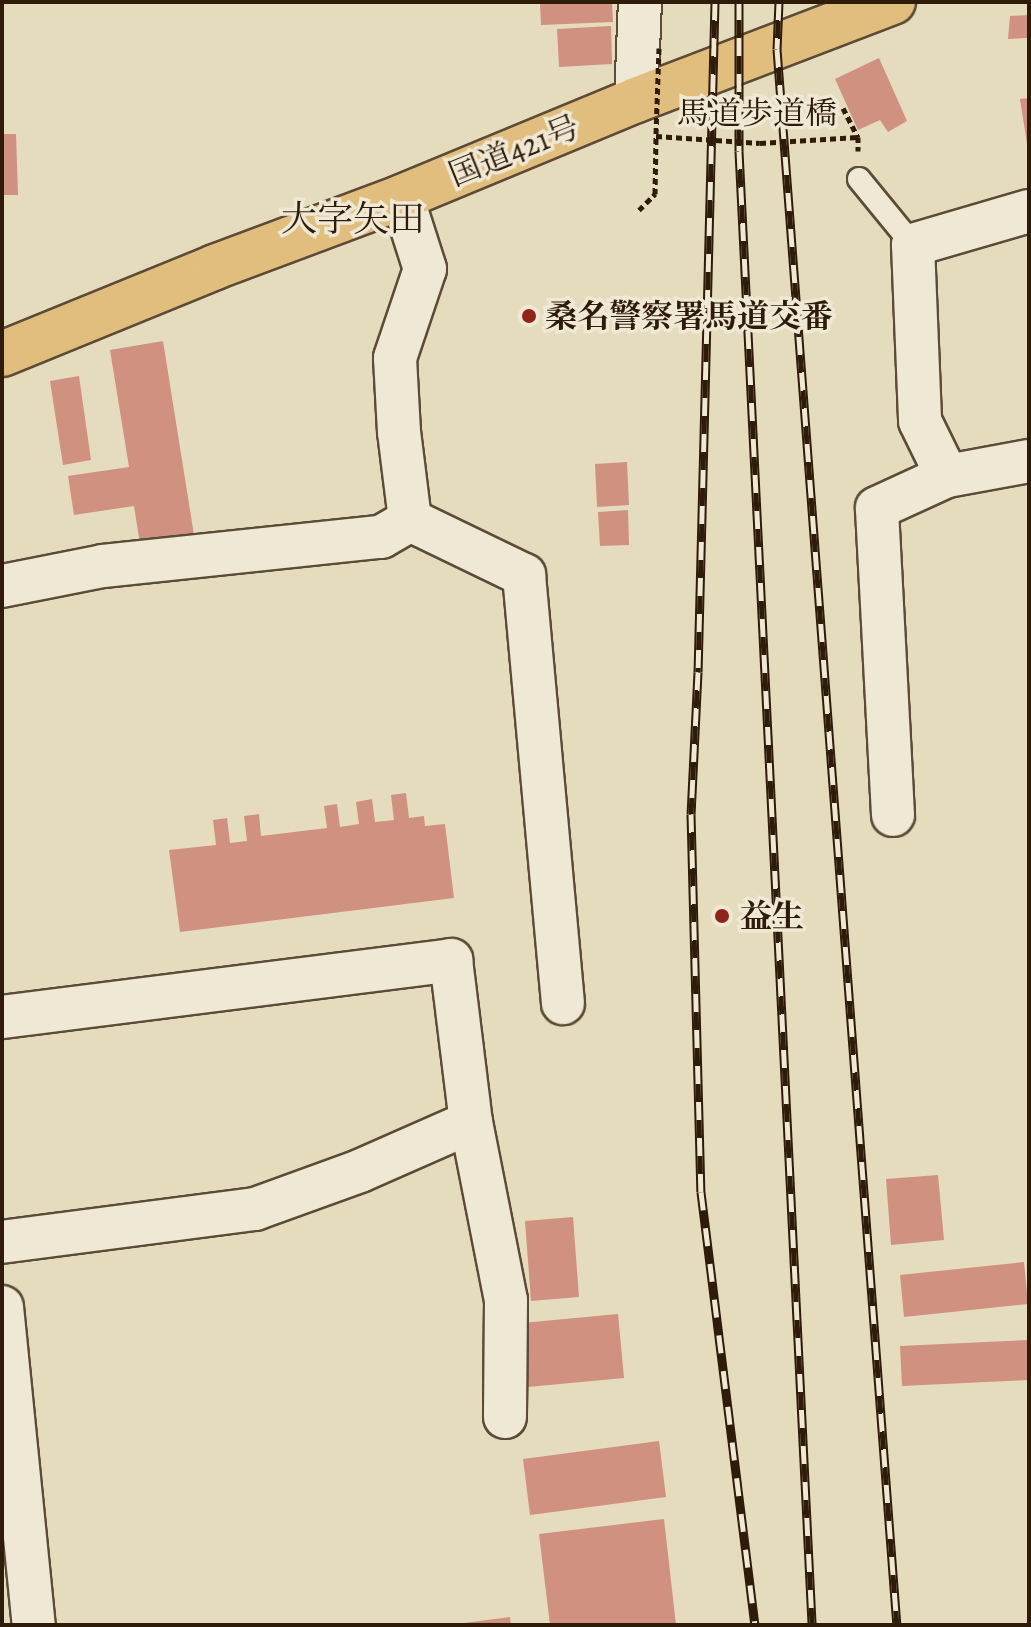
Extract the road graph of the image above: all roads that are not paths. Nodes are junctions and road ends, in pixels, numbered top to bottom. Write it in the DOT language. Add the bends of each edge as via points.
graph roads {
  1 [pos="640,2"];
  2 [pos="893,2"];
  3 [pos="829,15"];
  4 [pos="646,118"];
  5 [pos="859,179"];
  6 [pos="402,197"];
  7 [pos="1029,211"];
  8 [pos="913,245"];
  9 [pos="2,354"];
  10 [pos="1029,461"];
  11 [pos="947,476"];
  12 [pos="410,520"];
  13 [pos="2,586"];
  14 [pos="893,815"];
  15 [pos="563,1003"];
  16 [pos="2,1017"];
  17 [pos="471,1122"];
  18 [pos="2,1242"];
  19 [pos="2,1307"];
  20 [pos="7,1392"];
  21 [pos="505,1417"];
  22 [pos="34,1625"];
  1 -- 4 [label="street"];
  2 -- 3 [label="highway, 国道421号"];
  3 -- 4 [label="highway, 国道421号"];
  4 -- 6 [label="highway, 国道421号"];
  5 -- 8 [label="lane"];
  6 -- 9 [label="highway, 国道421号"];
  6 -- 12 [label="street" via="425,269 395,358"];
  7 -- 8 [label="street"];
  8 -- 11 [label="street" via="920,421"];
  10 -- 11 [label="street"];
  11 -- 14 [label="street" via="877,508"];
  12 -- 13 [label="street" via="381,537 103,566"];
  12 -- 15 [label="street" via="524,575"];
  16 -- 17 [label="street" via="451,960"];
  17 -- 18 [label="street" via="255,1209"];
  17 -- 21 [label="street" via="506,1300"];
  19 -- 20 [label="street"];
  20 -- 22 [label="street"];
}
